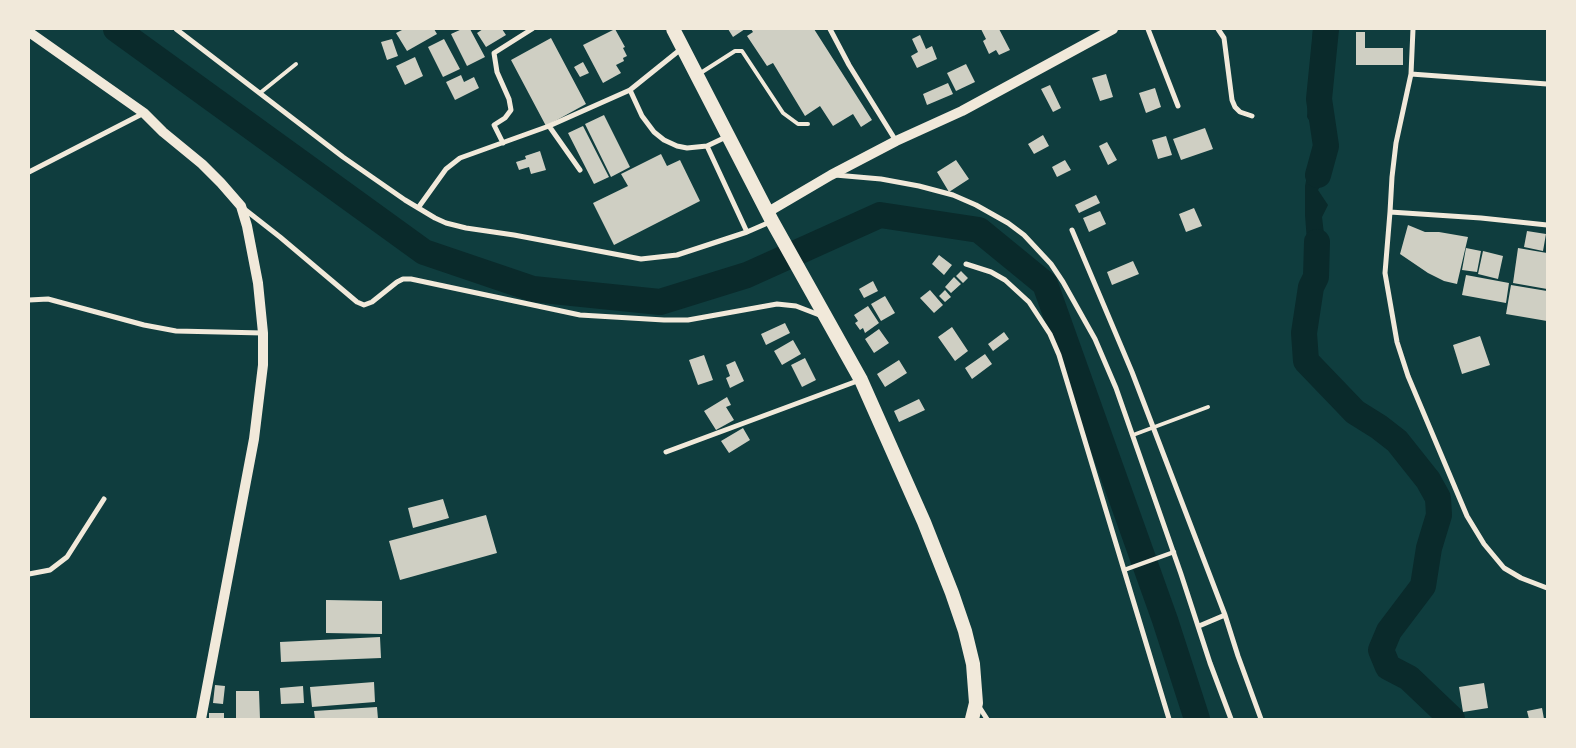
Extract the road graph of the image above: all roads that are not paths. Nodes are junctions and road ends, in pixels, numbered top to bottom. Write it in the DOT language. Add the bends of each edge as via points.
graph roads {
  1 [pos="176,29"];
  2 [pos="532,29"];
  3 [pos="673,29"];
  4 [pos="830,29"];
  5 [pos="1113,29"];
  6 [pos="1148,29"];
  7 [pos="1218,29"];
  8 [pos="1412,29"];
  9 [pos="29,32"];
  10 [pos="683,48"];
  11 [pos="296,64"];
  12 [pos="1411,74"];
  13 [pos="697,75"];
  14 [pos="1547,84"];
  15 [pos="630,90"];
  16 [pos="260,93"];
  17 [pos="1178,106"];
  18 [pos="144,113"];
  19 [pos="1252,116"];
  20 [pos="808,124"];
  21 [pos="549,126"];
  22 [pos="729,136"];
  23 [pos="896,141"];
  24 [pos="502,143"];
  25 [pos="707,146"];
  26 [pos="580,170"];
  27 [pos="29,172"];
  28 [pos="831,175"];
  29 [pos="241,206"];
  30 [pos="418,208"];
  31 [pos="1390,212"];
  32 [pos="770,217"];
  33 [pos="1547,225"];
  34 [pos="1072,230"];
  35 [pos="747,232"];
  36 [pos="966,264"];
  37 [pos="29,300"];
  38 [pos="826,318"];
  39 [pos="263,333"];
  40 [pos="861,380"];
  41 [pos="1208,407"];
  42 [pos="1133,435"];
  43 [pos="666,452"];
  44 [pos="104,499"];
  45 [pos="1173,552"];
  46 [pos="1124,570"];
  47 [pos="29,574"];
  48 [pos="1547,588"];
  49 [pos="1225,615"];
  50 [pos="1199,626"];
  51 [pos="976,703"];
  52 [pos="201,719"];
  53 [pos="972,719"];
  54 [pos="987,719"];
  55 [pos="1169,719"];
  56 [pos="1231,719"];
  57 [pos="1261,719"];
  1 -- 16 [label="street"];
  2 -- 24 [label="street" via="494,54 496,72 511,110 494,125"];
  3 -- 10 [label="highway"];
  4 -- 23 [label="street"];
  5 -- 23 [label="main road" via="962,111"];
  6 -- 17 [label="street"];
  7 -- 19 [label="street" via="1224,38 1232,100 1240,112"];
  8 -- 12 [label="street"];
  9 -- 18 [label="main road"];
  10 -- 13 [label="highway"];
  10 -- 15 [label="street"];
  11 -- 16 [label="lane"];
  12 -- 14 [label="street"];
  12 -- 31 [label="street" via="1396,143"];
  13 -- 20 [label="lane" via="735,51 742,51 783,113 798,124"];
  13 -- 22 [label="highway"];
  15 -- 21 [label="street"];
  15 -- 25 [label="street" via="642,116 664,140 687,148"];
  16 -- 30 [label="street" via="343,157"];
  18 -- 27 [label="street"];
  18 -- 29 [label="main road" via="202,164"];
  21 -- 24 [label="street"];
  21 -- 26 [label="street"];
  22 -- 25 [label="street"];
  22 -- 32 [label="highway"];
  23 -- 28 [label="main road"];
  24 -- 30 [label="street" via="460,158 446,169"];
  25 -- 35 [label="street"];
  28 -- 32 [label="main road"];
  28 -- 42 [label="street" via="881,179 954,195 992,213 1024,235 1051,264 1095,339"];
  29 -- 38 [label="street" via="364,305 397,282 411,279 580,315 688,320 777,304 796,306"];
  29 -- 39 [label="main road" via="258,283"];
  30 -- 35 [label="street" via="435,218 466,228 642,259 677,255"];
  31 -- 33 [label="street"];
  31 -- 48 [label="street" via="1385,273 1397,342 1408,376 1467,516 1484,544 1504,568"];
  32 -- 35 [label="street"];
  32 -- 38 [label="highway"];
  34 -- 49 [label="street" via="1132,372"];
  36 -- 46 [label="street" via="1005,280 1029,302 1050,334"];
  37 -- 39 [label="street" via="48,299 176,331"];
  38 -- 40 [label="highway"];
  39 -- 52 [label="main road" via="263,365 254,439"];
  40 -- 43 [label="street"];
  40 -- 51 [label="highway" via="952,593 973,664"];
  41 -- 42 [label="lane"];
  42 -- 45 [label="street"];
  44 -- 47 [label="street" via="67,556 50,570"];
  45 -- 46 [label="street"];
  45 -- 50 [label="street"];
  46 -- 55 [label="street"];
  49 -- 50 [label="street"];
  49 -- 57 [label="street"];
  50 -- 56 [label="street"];
  51 -- 53 [label="highway"];
  51 -- 54 [label="street"];
}
